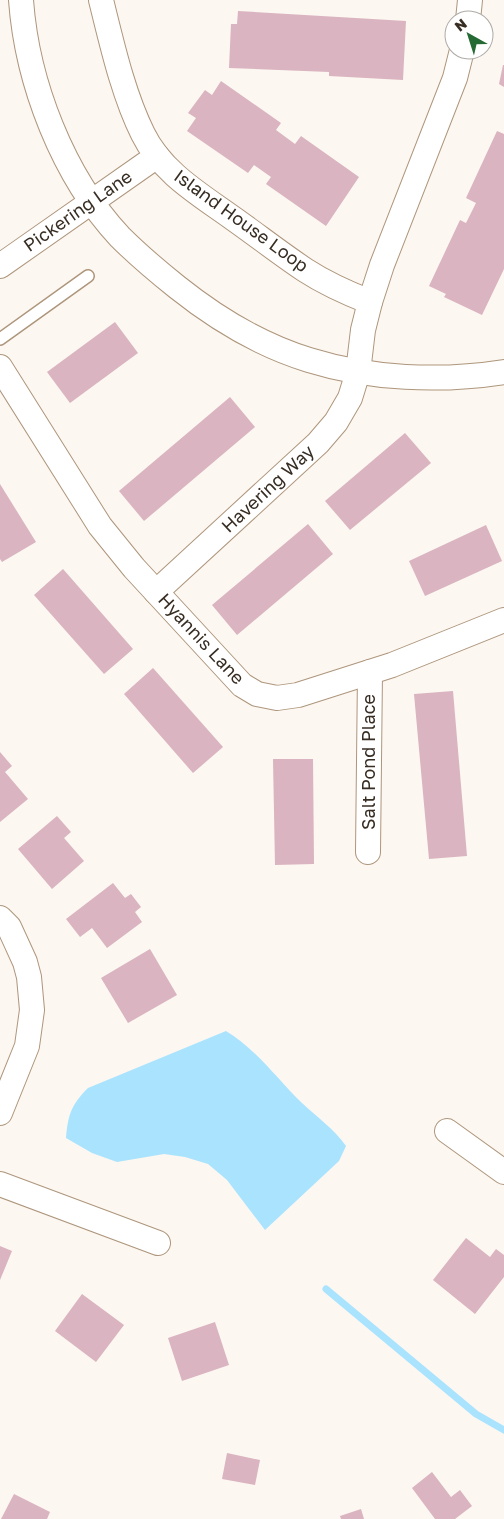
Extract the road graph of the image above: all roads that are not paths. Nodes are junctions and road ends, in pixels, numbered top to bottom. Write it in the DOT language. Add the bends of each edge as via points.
graph roads {
  1 [pos="21,0"];
  2 [pos="101,0"];
  3 [pos="460,60"];
  4 [pos="157,156"];
  5 [pos="92,201"];
  6 [pos="0,266"];
  7 [pos="88,276"];
  8 [pos="370,302"];
  9 [pos="0,338"];
  10 [pos="0,367"];
  11 [pos="358,372"];
  12 [pos="504,372"];
  13 [pos="156,592"];
  14 [pos="504,620"];
  15 [pos="370,672"];
  16 [pos="368,852"];
  17 [pos="0,918"];
  18 [pos="0,1113"];
  19 [pos="447,1131"];
  20 [pos="504,1172"];
  21 [pos="0,1184"];
  22 [pos="158,1243"];
  1 -- 5 [label="street" via="30,59 43,106 60,147"];
  2 -- 4 [label="street, Island House Loop" via="130,101 143,135"];
  3 -- 8 [label="street"];
  4 -- 5 [label="street, Pickering Lane"];
  4 -- 8 [label="street, Island House Loop" via="178,179 305,270"];
  5 -- 6 [label="street, Pickering Lane"];
  5 -- 11 [label="street" via="119,236 200,306 277,348"];
  7 -- 9 [label="lane"];
  8 -- 11 [label="street"];
  10 -- 13 [label="street, Hyannis Lane" via="100,526"];
  11 -- 12 [label="street" via="455,377"];
  11 -- 13 [label="street, Havering Way" via="350,398 318,443"];
  13 -- 15 [label="street, Hyannis Lane" via="242,685 257,694 277,698 298,695"];
  14 -- 15 [label="street, Hyannis Lane"];
  15 -- 16 [label="street, Salt Pond Place"];
  17 -- 18 [label="street" via="9,928 25,962 32,1010 27,1046"];
  19 -- 20 [label="street"];
  21 -- 22 [label="street"];
}
